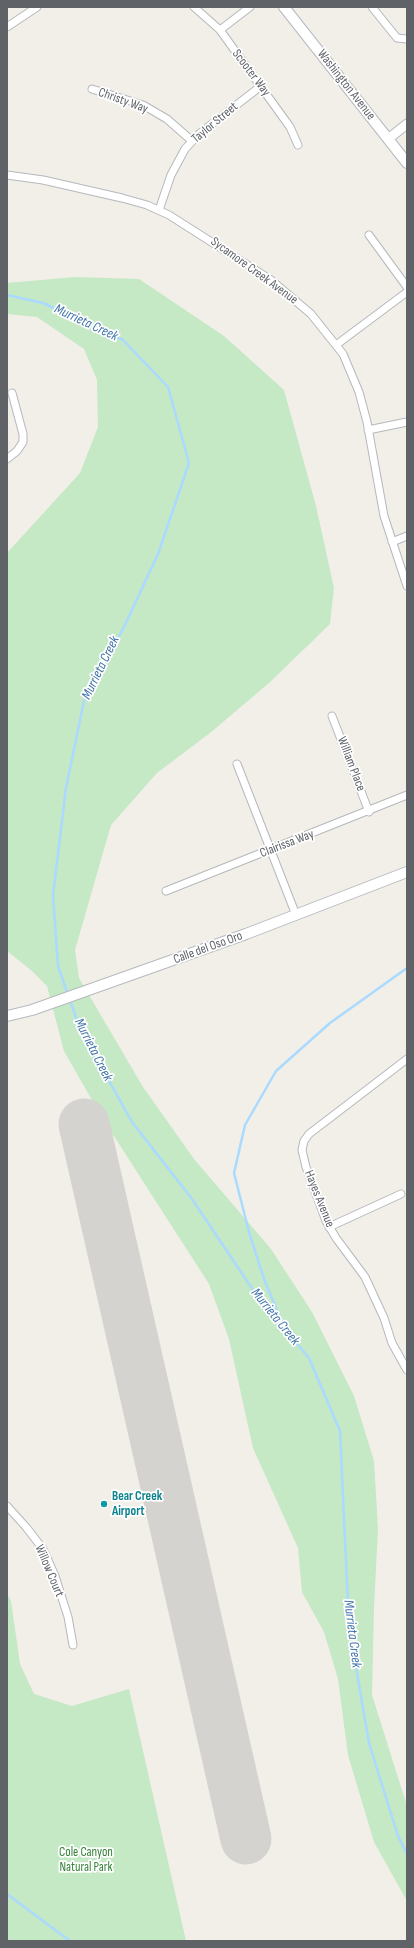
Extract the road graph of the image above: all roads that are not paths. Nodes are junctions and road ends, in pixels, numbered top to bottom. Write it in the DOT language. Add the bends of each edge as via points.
graph roads {
  1 [pos="36,7"];
  2 [pos="194,7"];
  3 [pos="250,7"];
  4 [pos="284,7"];
  5 [pos="372,7"];
  6 [pos="7,27"];
  7 [pos="220,30"];
  8 [pos="407,39"];
  9 [pos="261,86"];
  10 [pos="92,89"];
  11 [pos="407,124"];
  12 [pos="388,139"];
  13 [pos="192,141"];
  14 [pos="298,145"];
  15 [pos="407,163"];
  16 [pos="7,175"];
  17 [pos="159,210"];
  18 [pos="369,236"];
  19 [pos="407,286"];
  20 [pos="407,292"];
  21 [pos="336,345"];
  22 [pos="12,393"];
  23 [pos="407,422"];
  24 [pos="368,430"];
  25 [pos="7,459"];
  26 [pos="407,536"];
  27 [pos="392,542"];
  28 [pos="407,586"];
  29 [pos="332,716"];
  30 [pos="237,764"];
  31 [pos="407,796"];
  32 [pos="369,812"];
  33 [pos="271,850"];
  34 [pos="407,872"];
  35 [pos="166,892"];
  36 [pos="296,915"];
  37 [pos="7,1016"];
  38 [pos="407,1059"];
  39 [pos="401,1194"];
  40 [pos="330,1227"];
  41 [pos="404,1360"];
  42 [pos="407,1370"];
  43 [pos="7,1506"];
  44 [pos="73,1645"];
  1 -- 6 [label="street"];
  2 -- 7 [label="street, Scooter Way"];
  3 -- 7 [label="street"];
  4 -- 12 [label="main road, Washington Avenue"];
  5 -- 8 [label="street" via="397,38"];
  7 -- 9 [label="street, Scooter Way"];
  9 -- 13 [label="street, Taylor Street"];
  9 -- 14 [label="street, Scooter Way" via="290,127"];
  10 -- 13 [label="street, Christy Way" via="143,105 167,119"];
  11 -- 12 [label="street"];
  12 -- 15 [label="main road, Washington Avenue"];
  13 -- 17 [label="street, Taylor Street" via="171,175"];
  16 -- 17 [label="street, Sycamore Creek Avenue" via="43,180 122,198"];
  17 -- 21 [label="street, Sycamore Creek Avenue" via="271,280 311,314"];
  18 -- 19 [label="street"];
  20 -- 21 [label="street"];
  21 -- 24 [label="street, Sycamore Creek Avenue" via="343,354 359,392"];
  22 -- 25 [label="street" via="23,434 22,442"];
  23 -- 24 [label="street"];
  24 -- 27 [label="street, Sycamore Creek Avenue" via="384,516"];
  26 -- 27 [label="street"];
  27 -- 28 [label="street, Sycamore Creek Avenue"];
  29 -- 32 [label="street, William Place"];
  30 -- 33 [label="street"];
  31 -- 32 [label="street, Clairissa Way"];
  32 -- 33 [label="street, Clairissa Way"];
  33 -- 35 [label="street, Clairissa Way"];
  33 -- 36 [label="street"];
  34 -- 36 [label="main road, Calle del Oso Oro"];
  36 -- 37 [label="main road, Calle del Oso Oro" via="32,1010"];
  38 -- 40 [label="street, Hayes Avenue" via="318,1127 304,1141 302,1150 306,1167"];
  39 -- 40 [label="street"];
  40 -- 41 [label="street, Hayes Avenue" via="365,1277 384,1318 392,1343"];
  41 -- 42 [label="street, Hayes Avenue"];
  43 -- 44 [label="street, Willow Court" via="43,1549 68,1617"];
}
